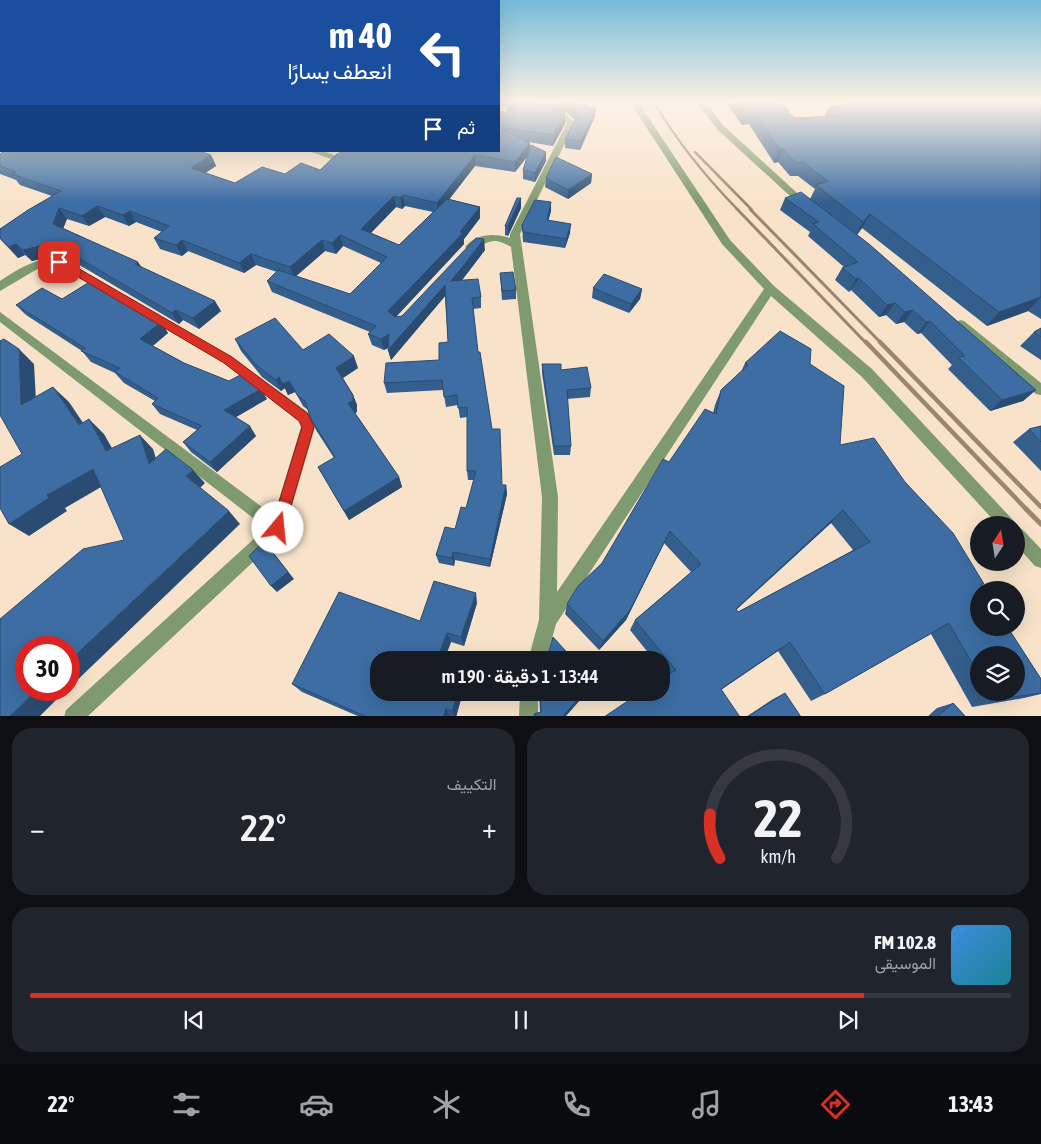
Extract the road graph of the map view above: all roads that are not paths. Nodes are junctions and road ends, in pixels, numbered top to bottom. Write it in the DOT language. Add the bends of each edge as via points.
graph roads {
  1 [pos="564,135"];
  2 [pos="656,135"];
  3 [pos="730,135"];
  4 [pos="316,152"];
  5 [pos="342,160"];
  6 [pos="812,211"];
  7 [pos="516,245"];
  8 [pos="465,252"];
  9 [pos="0,287"];
  10 [pos="770,288"];
  11 [pos="0,316"];
  12 [pos="953,318"];
  13 [pos="1041,390"];
  14 [pos="1000,516"];
  15 [pos="278,528"];
  16 [pos="1025,543"];
  17 [pos="1041,560"];
  18 [pos="548,620"];
  19 [pos="539,651"];
  20 [pos="529,701"];
  21 [pos="74,716"];
  22 [pos="528,716"];
  1 -- 7 [label="street" via="517,227"];
  2 -- 10 [label="street" via="726,242"];
  3 -- 6 [label="street"];
  4 -- 5 [label="street"];
  7 -- 8 [label="street" via="504,239 487,238"];
  7 -- 18 [label="street" via="550,497"];
  9 -- 15 [label="street" via="43,262 59,262 228,360 304,417 308,427"];
  10 -- 14 [label="street" via="867,373"];
  10 -- 18 [label="street"];
  11 -- 15 [label="street"];
  12 -- 13 [label="street"];
  15 -- 21 [label="street"];
  16 -- 17 [label="street"];
  18 -- 19 [label="street"];
  20 -- 22 [label="street"];
}
